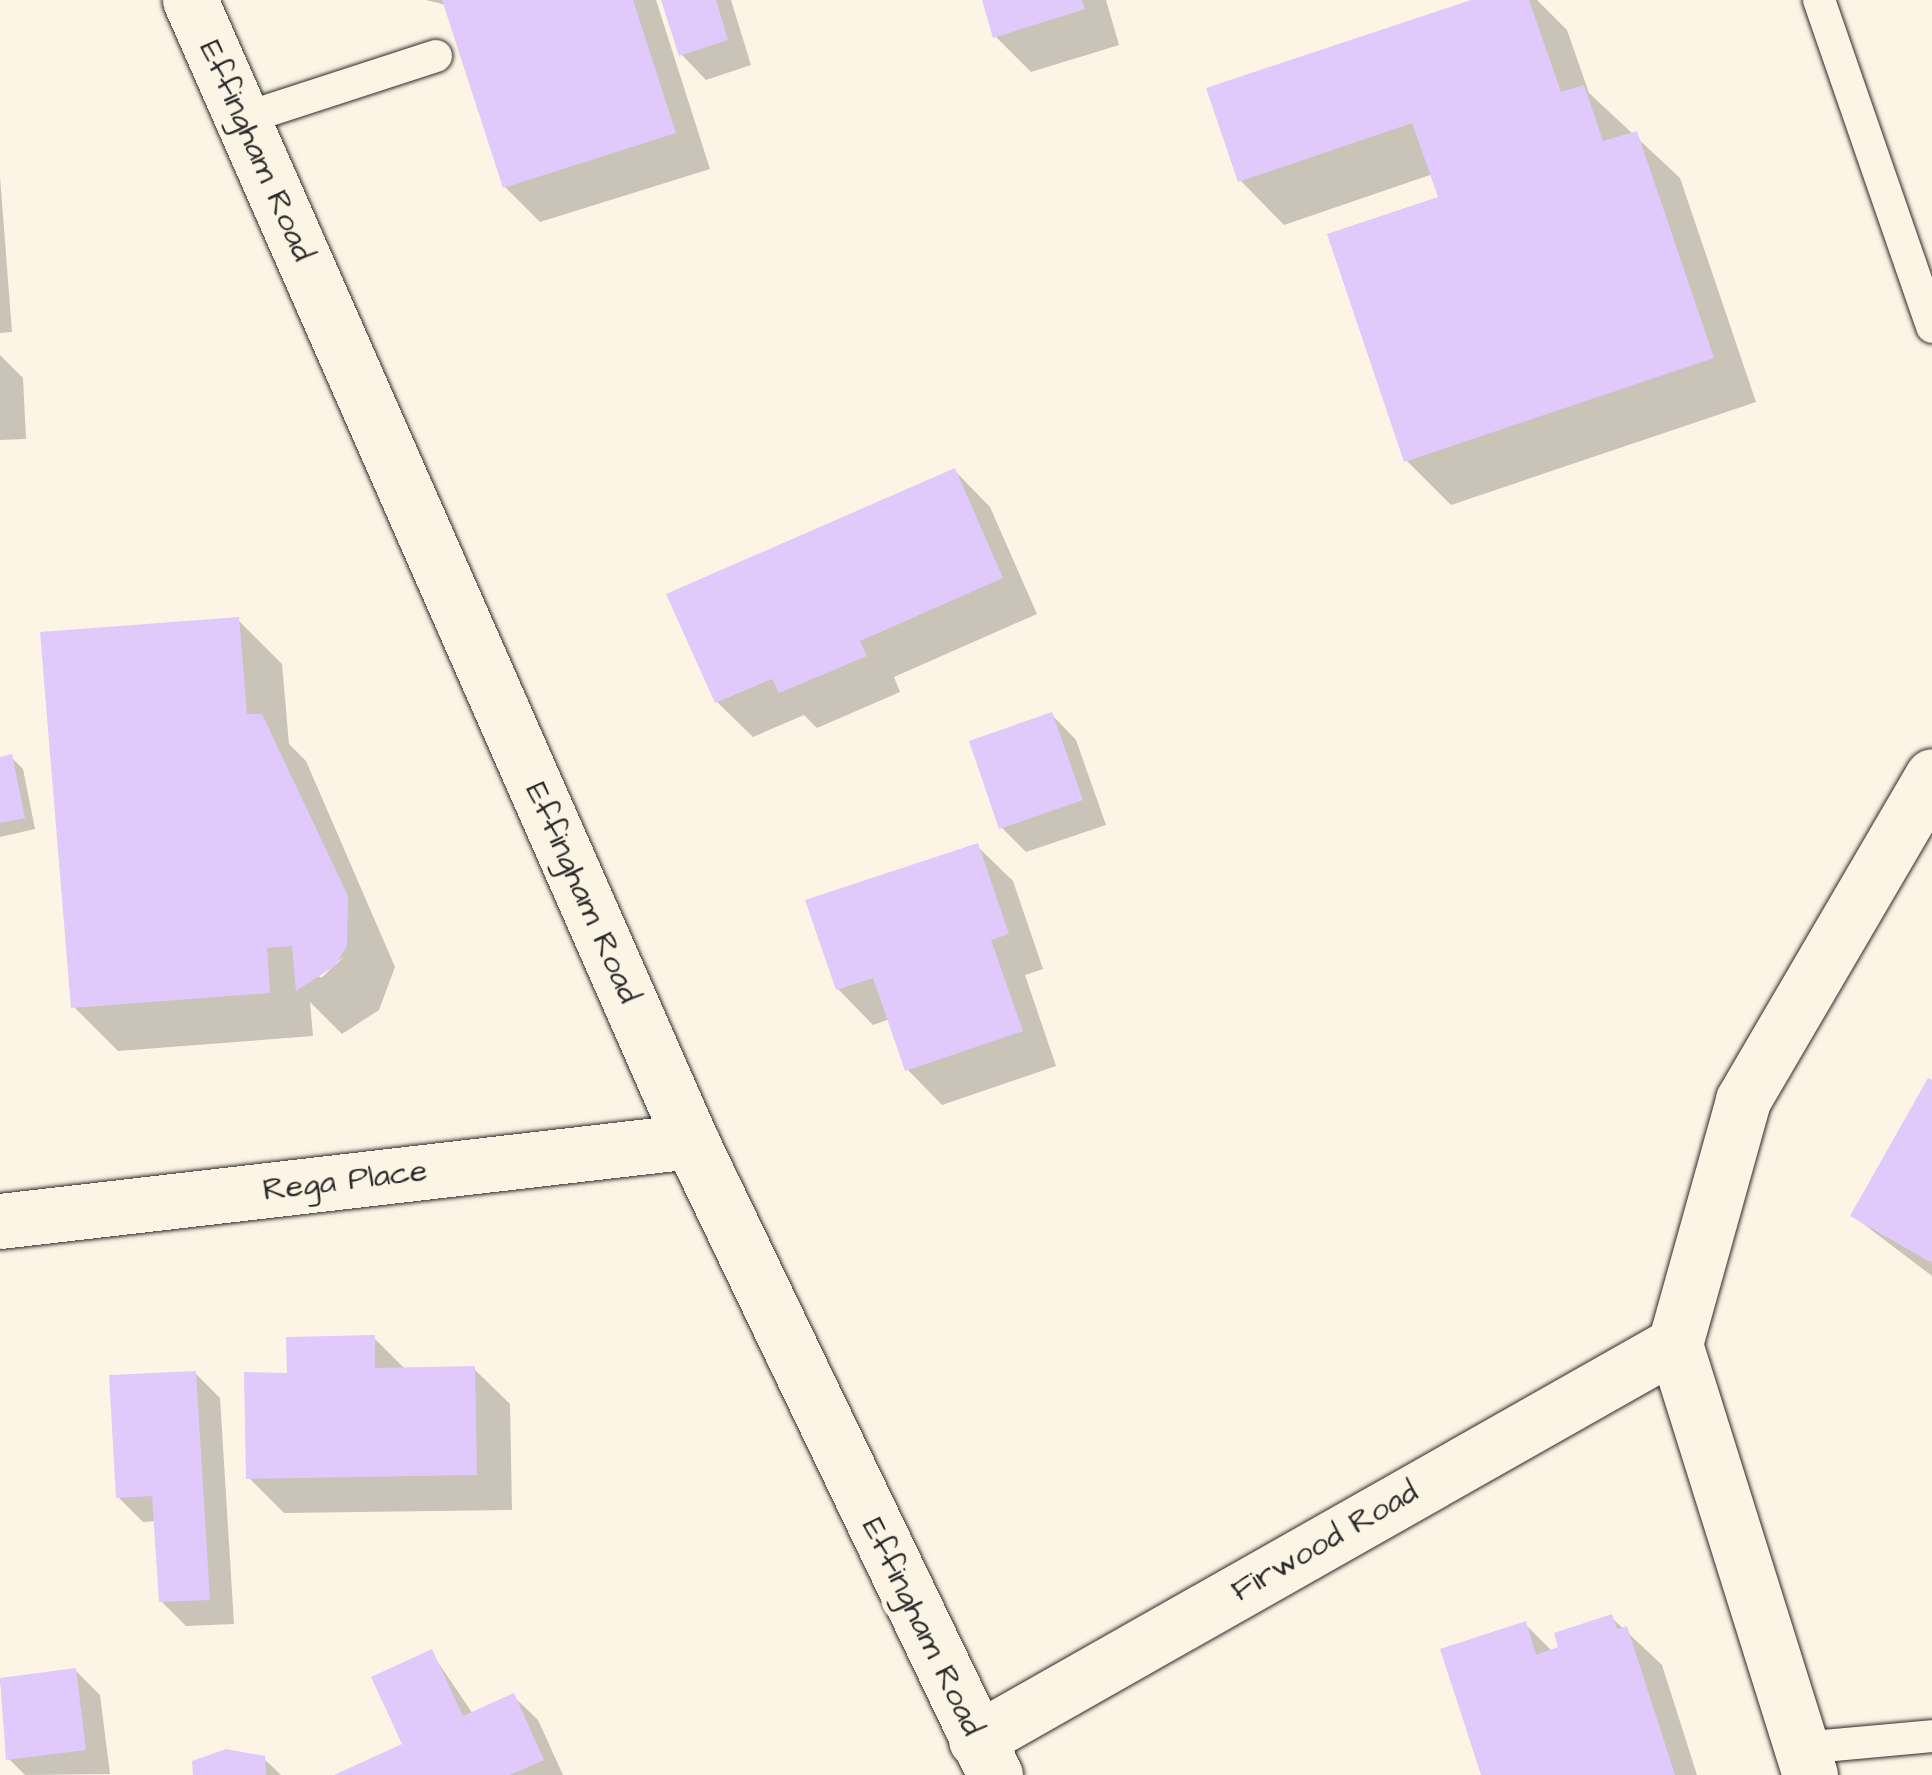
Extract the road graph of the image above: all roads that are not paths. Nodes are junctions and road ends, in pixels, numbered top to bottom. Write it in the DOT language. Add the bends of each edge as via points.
graph roads {
  1 [pos="190,0"];
  2 [pos="1819,0"];
  3 [pos="436,56"];
  4 [pos="242,118"];
  5 [pos="1931,323"];
  6 [pos="1932,776"];
  7 [pos="691,1141"];
  8 [pos="0,1221"];
  9 [pos="1674,1344"];
  10 [pos="1932,1736"];
  11 [pos="986,1758"];
  12 [pos="1806,1762"];
  1 -- 4 [label="street, Effingham Road"];
  2 -- 5 [label="lane"];
  3 -- 4 [label="lane"];
  4 -- 7 [label="street, Effingham Road"];
  6 -- 9 [label="street" via="1742,1100"];
  7 -- 8 [label="street, Rega Place"];
  7 -- 11 [label="street, Effingham Road"];
  9 -- 11 [label="street, Firwood Road"];
  9 -- 12 [label="street"];
  10 -- 12 [label="lane"];
}
